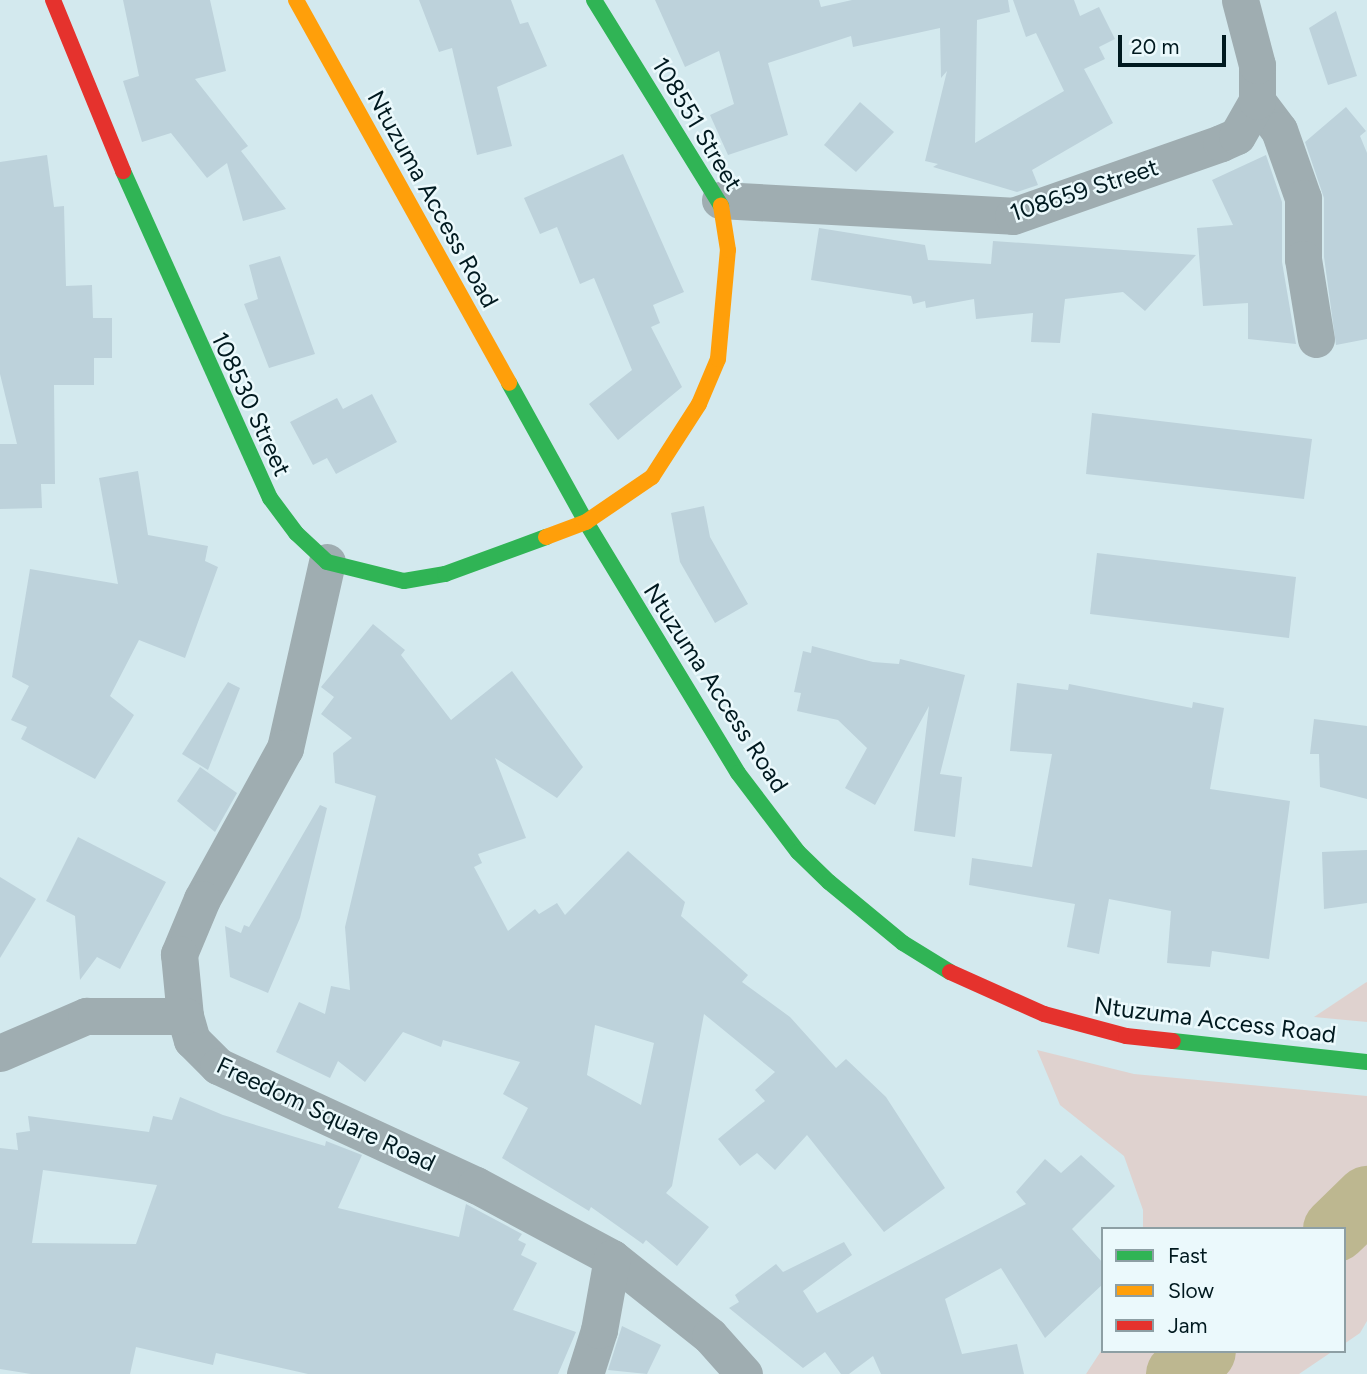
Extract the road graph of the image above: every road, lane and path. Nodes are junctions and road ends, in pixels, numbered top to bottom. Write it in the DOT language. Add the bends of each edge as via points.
graph roads {
  1 [pos="52,0"];
  2 [pos="296,0"];
  3 [pos="594,0"];
  4 [pos="1240,0"];
  5 [pos="1256,101"];
  6 [pos="720,200"];
  7 [pos="1316,339"];
  8 [pos="586,522"];
  9 [pos="327,562"];
  10 [pos="185,1016"];
  11 [pos="0,1053"];
  12 [pos="1367,1062"];
  13 [pos="612,1258"];
  14 [pos="585,1374"];
  15 [pos="744,1374"];
  1 -- 9 [label="street, 108530 Street" via="244,449 277,507"];
  2 -- 8 [label="street, Ntuzuma Access Road"];
  3 -- 6 [label="street, 108551 Street"];
  4 -- 5 [label="street, 108659 Street" via="1257,65"];
  5 -- 6 [label="street, 108659 Street" via="1237,136 1229,140 1013,216"];
  5 -- 7 [label="street" via="1279,130 1303,198 1303,259"];
  6 -- 8 [label="street, 108551 Street" via="728,250 718,359 699,404 652,477"];
  8 -- 9 [label="street" via="445,573 404,581"];
  8 -- 12 [label="street, Ntuzuma Access Road" via="738,773 798,852 902,943 998,996 1085,1027 1126,1036"];
  9 -- 10 [label="street, Freedom Square Road" via="285,748 202,899 179,954"];
  10 -- 11 [label="street" via="116,1012 86,1016"];
  10 -- 13 [label="street, Freedom Square Road" via="192,1040 218,1066 476,1185"];
  13 -- 14 [label="street" via="600,1330"];
  13 -- 15 [label="street, Freedom Square Road" via="710,1336"];
}
